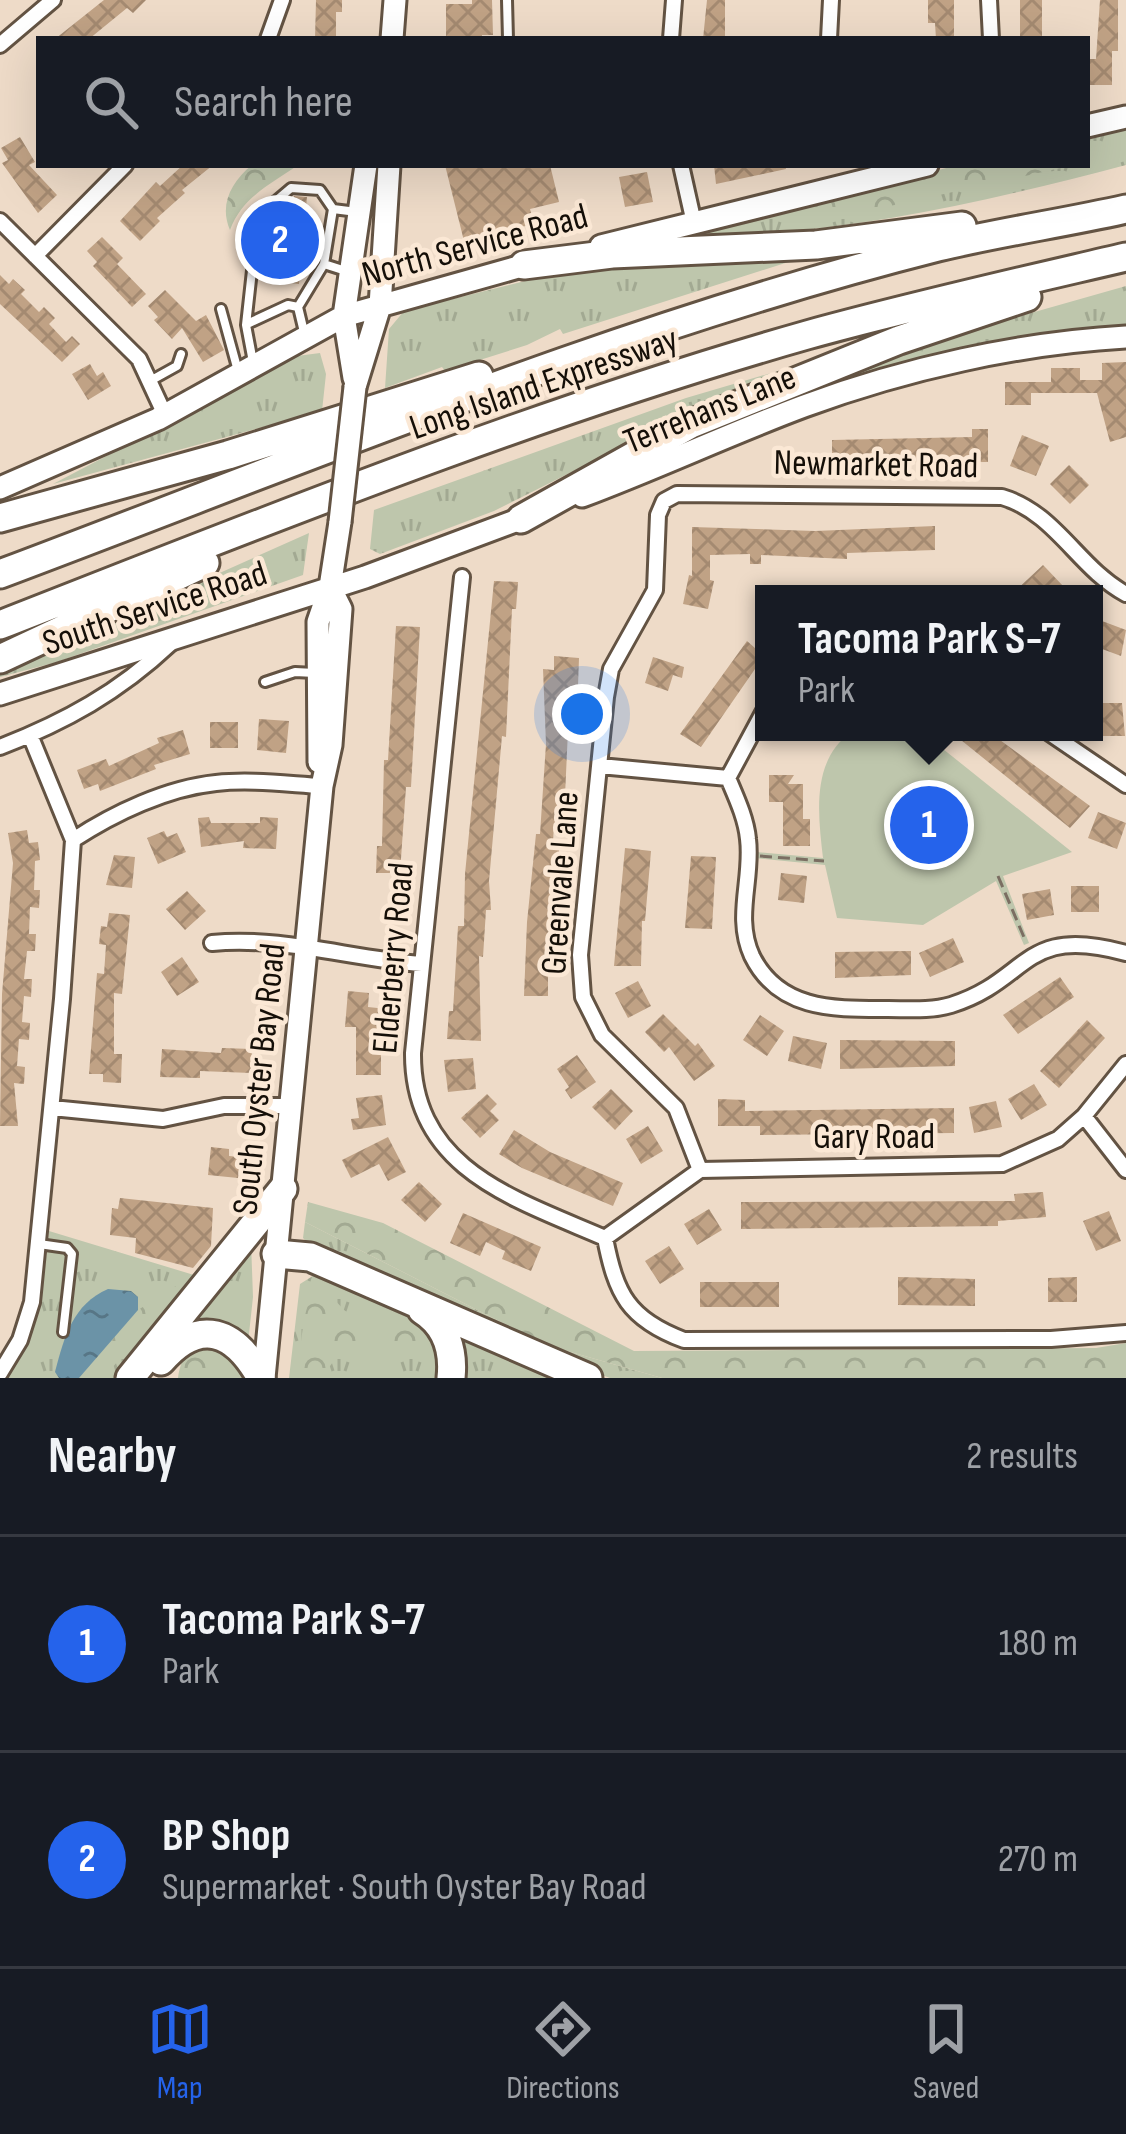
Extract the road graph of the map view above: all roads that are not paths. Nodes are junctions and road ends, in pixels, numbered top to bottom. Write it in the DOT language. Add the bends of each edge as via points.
graph roads {
  1 [pos="53,0"];
  2 [pos="282,0"];
  3 [pos="395,0"];
  4 [pos="507,0"];
  5 [pos="674,0"];
  6 [pos="831,0"];
  7 [pos="989,0"];
  8 [pos="269,36"];
  9 [pos="392,36"];
  10 [pos="508,36"];
  11 [pos="671,36"];
  12 [pos="829,36"];
  13 [pos="991,36"];
  14 [pos="0,45"];
  15 [pos="1126,117"];
  16 [pos="1090,125"];
  17 [pos="122,168"];
  18 [pos="365,168"];
  19 [pos="388,168"];
  20 [pos="682,168"];
  21 [pos="902,168"];
  22 [pos="853,174"];
  23 [pos="1126,206"];
  24 [pos="333,209"];
  25 [pos="358,212"];
  26 [pos="0,221"];
  27 [pos="694,223"];
  28 [pos="34,256"];
  29 [pos="1126,257"];
  30 [pos="324,264"];
  31 [pos="524,266"];
  32 [pos="1126,266"];
  33 [pos="350,273"];
  34 [pos="380,306"];
  35 [pos="298,307"];
  36 [pos="221,310"];
  37 [pos="344,316"];
  38 [pos="246,325"];
  39 [pos="305,336"];
  40 [pos="1126,337"];
  41 [pos="181,354"];
  42 [pos="555,367"];
  43 [pos="246,368"];
  44 [pos="149,381"];
  45 [pos="355,387"];
  46 [pos="164,415"];
  47 [pos="0,488"];
  48 [pos="664,501"];
  49 [pos="285,514"];
  50 [pos="0,518"];
  51 [pos="521,519"];
  52 [pos="0,574"];
  53 [pos="462,577"];
  54 [pos="330,587"];
  55 [pos="1126,594"];
  56 [pos="0,625"];
  57 [pos="178,636"];
  58 [pos="0,659"];
  59 [pos="316,673"];
  60 [pos="265,682"];
  61 [pos="0,694"];
  62 [pos="755,728"];
  63 [pos="30,735"];
  64 [pos="1062,741"];
  65 [pos="0,747"];
  66 [pos="600,766"];
  67 [pos="728,778"];
  68 [pos="1126,784"];
  69 [pos="322,787"];
  70 [pos="73,840"];
  71 [pos="212,944"];
  72 [pos="305,948"];
  73 [pos="1126,953"];
  74 [pos="422,964"];
  75 [pos="1126,1064"];
  76 [pos="291,1106"];
  77 [pos="52,1108"];
  78 [pos="1084,1116"];
  79 [pos="700,1170"];
  80 [pos="1126,1170"];
  81 [pos="283,1189"];
  82 [pos="604,1238"];
  83 [pos="39,1244"];
  84 [pos="276,1254"];
  85 [pos="408,1301"];
  86 [pos="63,1332"];
  87 [pos="1126,1333"];
  88 [pos="0,1373"];
  89 [pos="130,1378"];
  90 [pos="146,1378"];
  91 [pos="263,1378"];
  92 [pos="451,1378"];
  93 [pos="588,1378"];
  1 -- 14 [label="street"];
  2 -- 8 [label="street"];
  3 -- 9 [label="main road"];
  4 -- 10 [label="lane"];
  5 -- 11 [label="street"];
  6 -- 12 [label="street"];
  7 -- 13 [label="street"];
  15 -- 16 [label="main road"];
  17 -- 28 [label="street"];
  18 -- 25 [label="main road, South Oyster Bay Road"];
  19 -- 34 [label="main road, South Oyster Bay Road"];
  20 -- 27 [label="street"];
  21 -- 22 [label="main road, North Service Road"];
  22 -- 27 [label="main road, North Service Road"];
  23 -- 31 [label="highway" via="839,242"];
  23 -- 42 [label="highway, Long Island Expressway" via="940,247"];
  24 -- 25 [label="lane"];
  24 -- 30 [label="lane"];
  24 -- 38 [label="lane" via="320,190 291,188 258,216"];
  25 -- 33 [label="main road, South Oyster Bay Road"];
  26 -- 28 [label="street"];
  27 -- 31 [label="main road, North Service Road"];
  28 -- 44 [label="street" via="139,359"];
  29 -- 49 [label="highway, Long Island Expressway" via="762,349"];
  30 -- 33 [label="lane"];
  30 -- 35 [label="lane"];
  31 -- 34 [label="main road, North Service Road"];
  32 -- 51 [label="highway" via="764,392"];
  33 -- 37 [label="main road, South Oyster Bay Road"];
  34 -- 37 [label="main road, North Service Road"];
  34 -- 45 [label="main road, South Oyster Bay Road"];
  35 -- 38 [label="lane"];
  35 -- 39 [label="lane"];
  36 -- 43 [label="lane"];
  37 -- 39 [label="main road, North Service Road"];
  37 -- 45 [label="main road, South Oyster Bay Road"];
  38 -- 43 [label="lane"];
  39 -- 43 [label="main road, North Service Road"];
  40 -- 51 [label="main road, Terrehans Lane" via="917,372 809,404"];
  41 -- 44 [label="lane" via="177,367"];
  42 -- 50 [label="highway" via="477,376"];
  42 -- 52 [label="highway, Long Island Expressway"];
  43 -- 46 [label="main road, North Service Road"];
  44 -- 46 [label="street"];
  45 -- 54 [label="main road, South Oyster Bay Road, bridge"];
  46 -- 47 [label="main road, North Service Road"];
  48 -- 55 [label="street, Newmarket Road" via="677,494 1002,497 1042,517"];
  48 -- 66 [label="street, Greenvale Lane" via="655,590 611,669"];
  49 -- 56 [label="highway, Long Island Expressway"];
  49 -- 58 [label="highway" via="241,546"];
  51 -- 54 [label="main road, Terrehans Lane"];
  53 -- 74 [label="street, Elderberry Road"];
  54 -- 57 [label="main road, South Service Road"];
  54 -- 59 [label="main road, South Oyster Bay Road" via="318,622"];
  54 -- 69 [label="main road, South Oyster Bay Road" via="341,609"];
  57 -- 61 [label="main road, South Service Road"];
  57 -- 63 [label="street" via="96,704"];
  59 -- 60 [label="lane"];
  59 -- 69 [label="main road, South Oyster Bay Road"];
  62 -- 67 [label="street"];
  63 -- 65 [label="street"];
  63 -- 70 [label="street"];
  64 -- 68 [label="street"];
  66 -- 67 [label="street"];
  66 -- 79 [label="street, Greenvale Lane" via="580,955 583,997 602,1035 676,1108"];
  67 -- 73 [label="street" via="748,855 746,939 768,980 803,1003 949,1006 1032,955 1069,944"];
  69 -- 70 [label="street" via="194,786"];
  69 -- 72 [label="main road, South Oyster Bay Road"];
  70 -- 77 [label="street"];
  71 -- 72 [label="street"];
  72 -- 74 [label="street"];
  72 -- 76 [label="main road, South Oyster Bay Road"];
  74 -- 82 [label="street, Elderberry Road" via="413,1070 434,1135 479,1179"];
  75 -- 78 [label="street, Gary Road"];
  76 -- 77 [label="street" via="224,1106 164,1119"];
  76 -- 81 [label="main road, South Oyster Bay Road"];
  77 -- 83 [label="street"];
  78 -- 79 [label="street, Gary Road" via="1058,1139 1002,1164"];
  78 -- 80 [label="street"];
  79 -- 82 [label="street"];
  81 -- 84 [label="main road, South Oyster Bay Road"];
  81 -- 89 [label="highway"];
  82 -- 87 [label="street" via="632,1311 684,1340"];
  83 -- 86 [label="lane" via="72,1254"];
  83 -- 88 [label="street" via="32,1302"];
  84 -- 85 [label="highway" via="310,1257"];
  84 -- 91 [label="main road, South Oyster Bay Road"];
  85 -- 92 [label="highway" via="442,1329"];
  85 -- 93 [label="highway"];
  90 -- 91 [label="highway" via="183,1340 210,1334 236,1343"];
}
